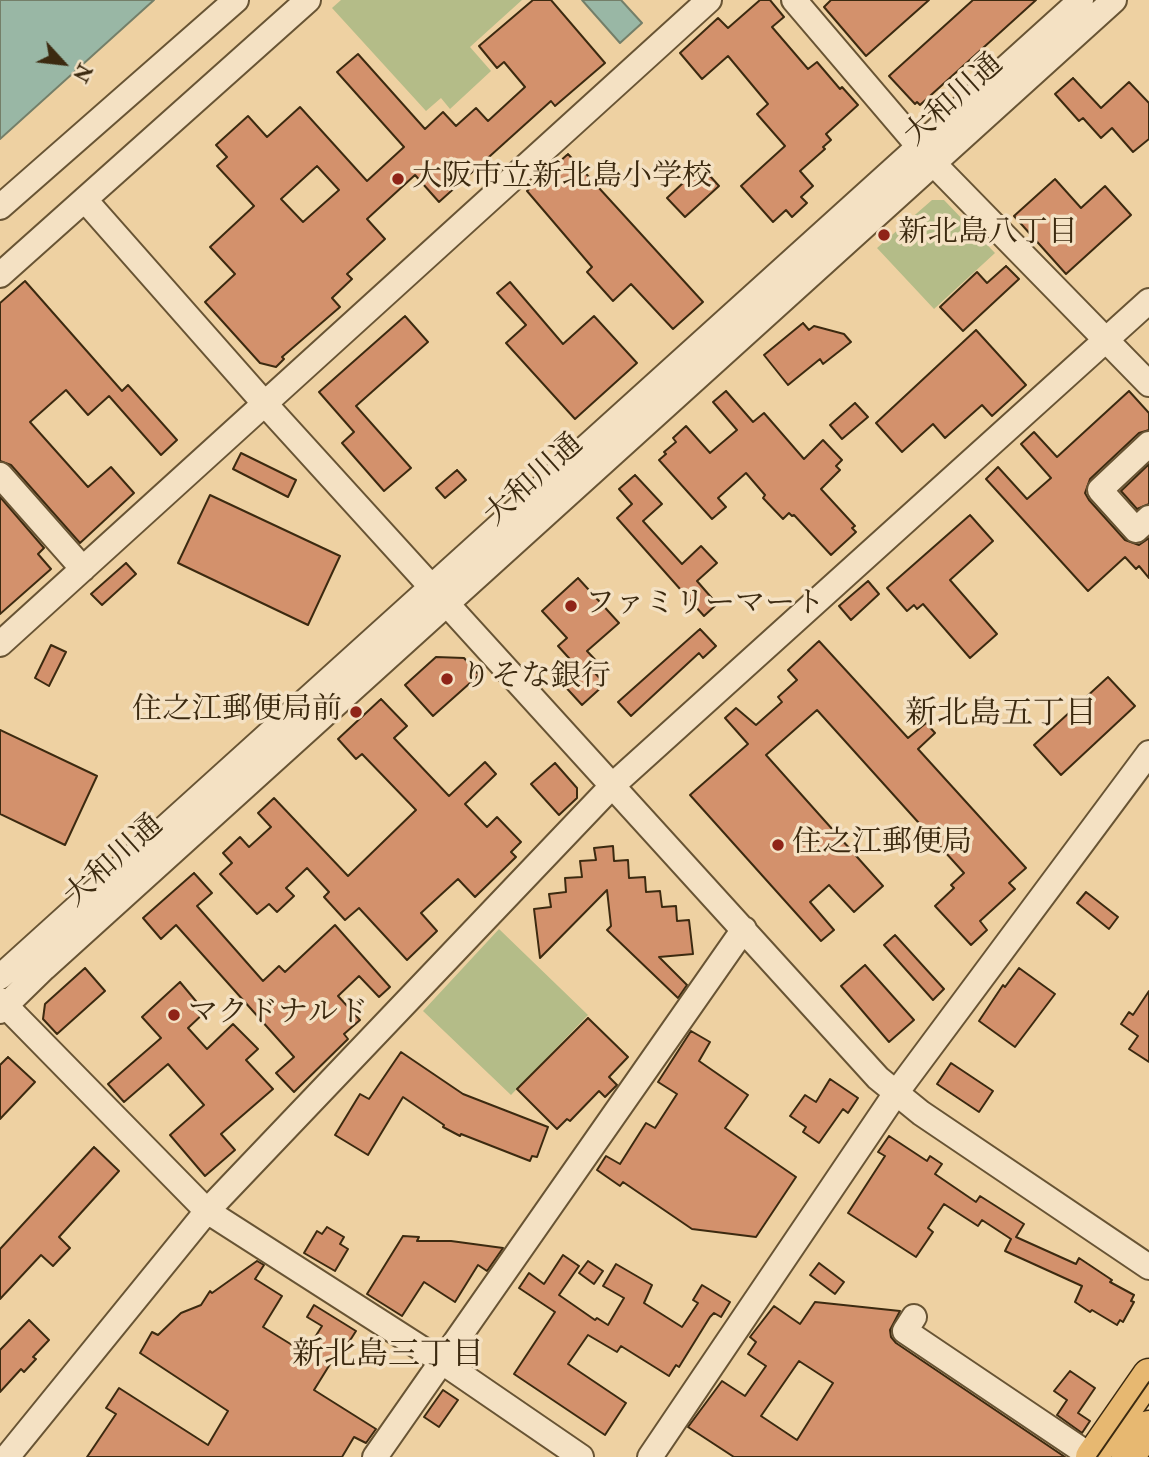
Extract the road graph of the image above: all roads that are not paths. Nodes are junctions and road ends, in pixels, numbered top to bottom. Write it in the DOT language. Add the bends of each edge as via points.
graph roads {
  1 [pos="236,0"];
  2 [pos="308,0"];
  3 [pos="709,0"];
  4 [pos="794,0"];
  5 [pos="1081,0"];
  6 [pos="1114,0"];
  7 [pos="925,155"];
  8 [pos="85,200"];
  9 [pos="0,207"];
  10 [pos="0,275"];
  11 [pos="1149,301"];
  12 [pos="1106,340"];
  13 [pos="1149,384"];
  14 [pos="265,404"];
  15 [pos="1149,444"];
  16 [pos="0,475"];
  17 [pos="1149,518"];
  18 [pos="83,569"];
  19 [pos="439,595"];
  20 [pos="0,644"];
  21 [pos="1149,753"];
  22 [pos="613,785"];
  23 [pos="744,929"];
  24 [pos="0,977"];
  25 [pos="2,1005"];
  26 [pos="896,1093"];
  27 [pos="207,1211"];
  28 [pos="1149,1268"];
  29 [pos="914,1317"];
  30 [pos="441,1361"];
  31 [pos="1149,1374"];
  32 [pos="1149,1427"];
  33 [pos="7,1457"];
  34 [pos="375,1457"];
  35 [pos="581,1457"];
  36 [pos="650,1457"];
  37 [pos="1092,1457"];
  38 [pos="1128,1457"];
  1 -- 9 [label="street"];
  2 -- 8 [label="street"];
  3 -- 14 [label="street"];
  4 -- 7 [label="street"];
  5 -- 7 [label="street, 大和川通"];
  6 -- 7 [label="street, 大和川通"];
  7 -- 12 [label="street"];
  7 -- 19 [label="street, 大和川通"];
  8 -- 10 [label="street"];
  8 -- 14 [label="street"];
  11 -- 12 [label="street"];
  12 -- 13 [label="street"];
  12 -- 22 [label="street"];
  14 -- 18 [label="street"];
  14 -- 19 [label="street"];
  15 -- 17 [label="street" via="1100,490 1136,530"];
  16 -- 18 [label="street"];
  18 -- 20 [label="street"];
  19 -- 22 [label="street"];
  19 -- 24 [label="street, 大和川通"];
  19 -- 25 [label="street, 大和川通"];
  21 -- 26 [label="street"];
  22 -- 23 [label="street"];
  22 -- 27 [label="street"];
  23 -- 26 [label="street"];
  23 -- 30 [label="street"];
  25 -- 27 [label="street"];
  26 -- 28 [label="street"];
  26 -- 36 [label="street"];
  27 -- 30 [label="street"];
  27 -- 33 [label="street"];
  29 -- 37 [label="street" via="905,1331"];
  30 -- 34 [label="street"];
  30 -- 35 [label="street"];
  31 -- 37 [label="main road"];
  32 -- 38 [label="main road"];
}
